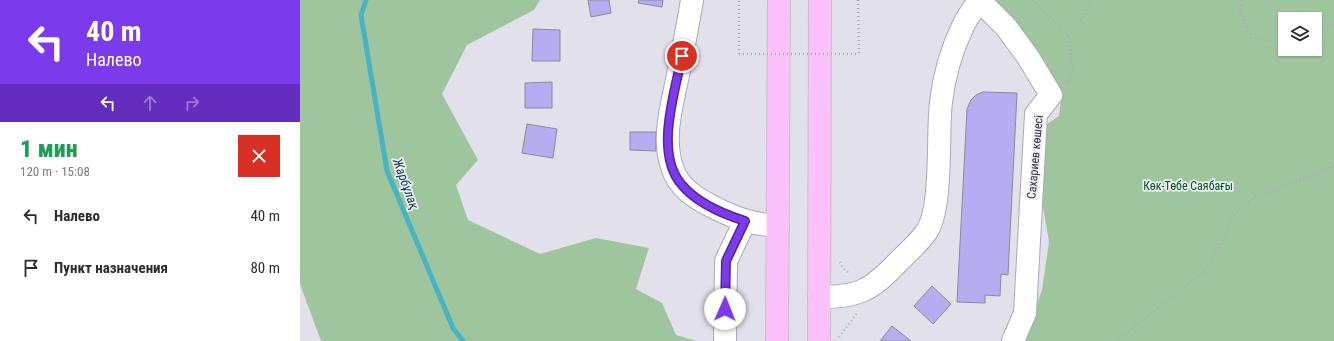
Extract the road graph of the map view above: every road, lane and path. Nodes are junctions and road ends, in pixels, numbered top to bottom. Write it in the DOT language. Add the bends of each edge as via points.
graph roads {
  1 [pos="692,0"];
  2 [pos="740,0"];
  3 [pos="779,0"];
  4 [pos="820,0"];
  5 [pos="979,0"];
  6 [pos="1033,0"];
  7 [pos="1092,0"];
  8 [pos="1242,0"];
  9 [pos="858,1"];
  10 [pos="1334,24"];
  11 [pos="1322,29"];
  12 [pos="1069,37"];
  13 [pos="1278,42"];
  14 [pos="1051,95"];
  15 [pos="1334,165"];
  16 [pos="745,221"];
  17 [pos="778,226"];
  18 [pos="819,297"];
  19 [pos="859,312"];
  20 [pos="725,341"];
  21 [pos="777,341"];
  22 [pos="818,341"];
  23 [pos="839,341"];
  24 [pos="1013,341"];
  25 [pos="1116,341"];
  1 -- 16 [label="street" via="667,139 672,168 681,185 696,198"];
  2 -- 9 [label="path, bridge" via="739,54 858,54"];
  3 -- 17 [label="main road"];
  4 -- 18 [label="main road"];
  5 -- 14 [label="street" via="1006,27"];
  5 -- 18 [label="street" via="963,26 945,76 934,212 928,231 873,286 858,293 839,297"];
  6 -- 12 [label="path"];
  7 -- 12 [label="path"];
  8 -- 13 [label="path" via="1240,12 1251,38"];
  10 -- 11 [label="path"];
  12 -- 14 [label="path" via="1073,74 1065,87"];
  14 -- 24 [label="street, Сахариев көшесі" via="1036,114 1025,314"];
  15 -- 25 [label="path" via="1251,199 1233,216 1222,242 1204,272"];
  16 -- 17 [label="street"];
  16 -- 20 [label="street" via="726,261"];
  17 -- 21 [label="main road"];
  18 -- 22 [label="main road"];
  19 -- 23 [label="path" via="839,336"];
}
